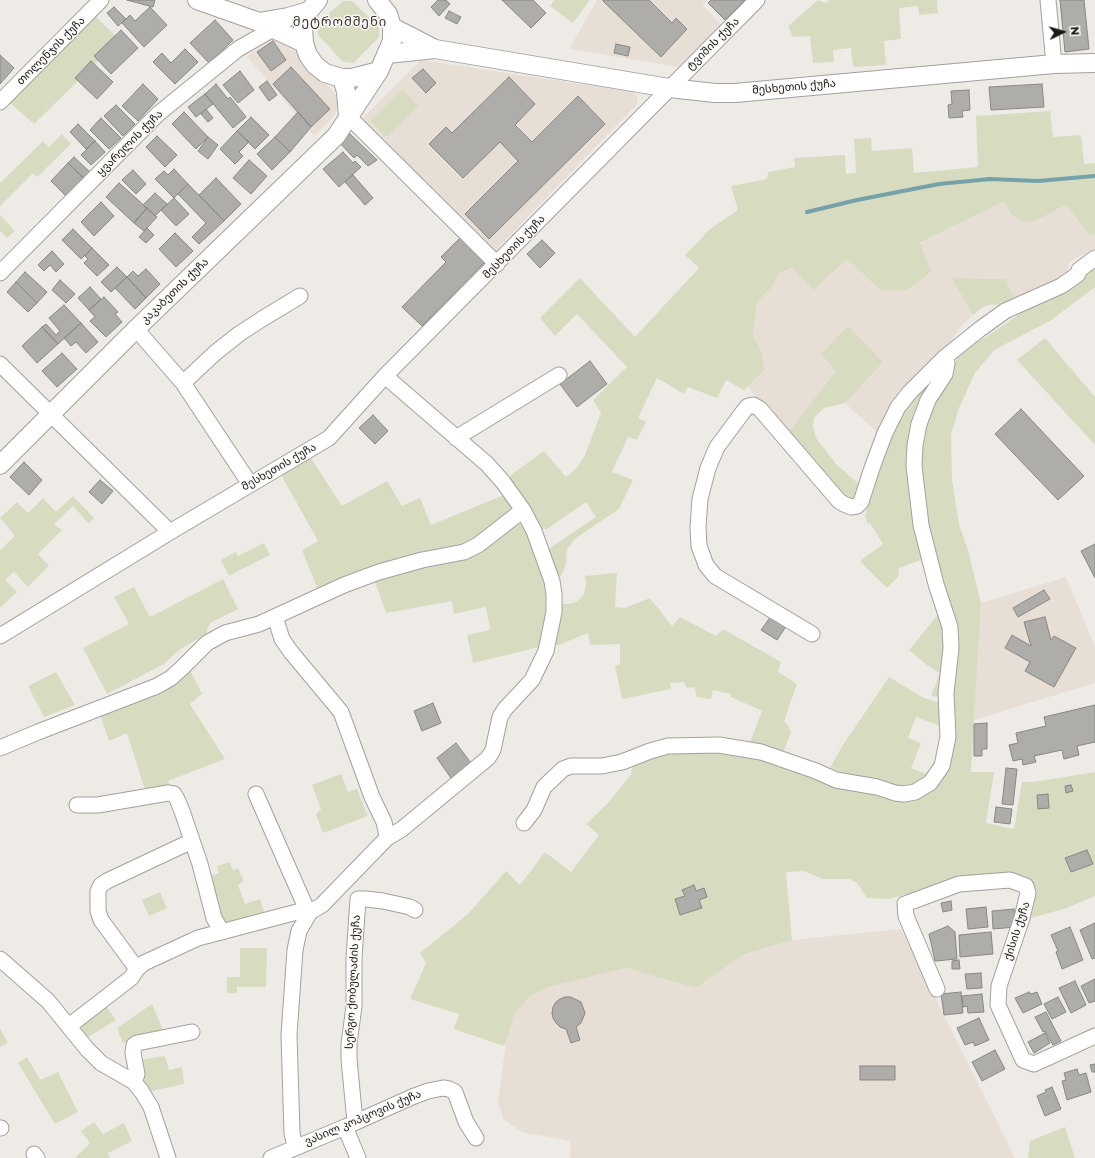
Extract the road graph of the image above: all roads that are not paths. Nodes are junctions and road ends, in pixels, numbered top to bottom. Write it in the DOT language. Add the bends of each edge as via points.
graph roads {
  1 [pos="101,0"];
  2 [pos="197,0"];
  3 [pos="377,0"];
  4 [pos="757,0"];
  5 [pos="1048,0"];
  6 [pos="313,5"];
  7 [pos="266,25"];
  8 [pos="392,27"];
  9 [pos="304,43"];
  10 [pos="435,49"];
  11 [pos="387,54"];
  12 [pos="1095,63"];
  13 [pos="1054,64"];
  14 [pos="379,71"];
  15 [pos="342,78"];
  16 [pos="669,88"];
  17 [pos="0,102"];
  18 [pos="348,116"];
  19 [pos="1095,258"];
  20 [pos="497,264"];
  21 [pos="0,273"];
  22 [pos="300,296"];
  23 [pos="136,329"];
  24 [pos="944,358"];
  25 [pos="0,364"];
  26 [pos="558,375"];
  27 [pos="385,376"];
  28 [pos="183,383"];
  29 [pos="50,414"];
  30 [pos="456,438"];
  31 [pos="0,465"];
  32 [pos="250,484"];
  33 [pos="523,510"];
  34 [pos="170,532"];
  35 [pos="274,617"];
  36 [pos="812,634"];
  37 [pos="0,636"];
  38 [pos="0,748"];
  39 [pos="256,794"];
  40 [pos="77,805"];
  41 [pos="524,823"];
  42 [pos="387,838"];
  43 [pos="192,841"];
  44 [pos="415,910"];
  45 [pos="307,911"];
  46 [pos="222,932"];
  47 [pos="0,959"];
  48 [pos="138,969"];
  49 [pos="938,989"];
  50 [pos="69,1026"];
  51 [pos="192,1032"];
  52 [pos="1095,1036"];
  53 [pos="134,1082"];
  54 [pos="350,1125"];
  55 [pos="476,1138"];
  56 [pos="295,1147"];
  57 [pos="168,1158"];
  58 [pos="270,1158"];
  59 [pos="358,1158"];
  1 -- 17 [label="street, თოლენჯის ქუჩა"];
  2 -- 7 [label="street"];
  3 -- 8 [label="street" via="388,14"];
  4 -- 16 [label="street, ტვიშის ქუჩა"];
  5 -- 13 [label="street"];
  6 -- 7 [label="street"];
  6 -- 9 [label="street" via="303,26"];
  7 -- 9 [label="street"];
  7 -- 21 [label="street, ყვარელის ქუჩა" via="158,114"];
  8 -- 10 [label="street"];
  8 -- 11 [label="street, კაკაბეთის ქუჩა" via="392,41"];
  9 -- 15 [label="street" via="308,55 316,65 325,73"];
  10 -- 11 [label="street"];
  10 -- 16 [label="street"];
  11 -- 14 [label="street, კაკაბეთის ქუჩა"];
  12 -- 13 [label="street, მესხეთის ქუჩა"];
  13 -- 16 [label="street, მესხეთის ქუჩა" via="735,93"];
  14 -- 15 [label="street"];
  14 -- 18 [label="street, კაკაბეთის ქუჩა"];
  15 -- 18 [label="street"];
  16 -- 20 [label="street, მესხეთის ქუჩა"];
  18 -- 20 [label="street"];
  18 -- 23 [label="street, კაკაბეთის ქუჩა" via="329,144"];
  19 -- 24 [label="street" via="1061,286 1005,312"];
  20 -- 27 [label="street, მესხეთის ქუჩა"];
  22 -- 28 [label="street" via="239,334"];
  23 -- 28 [label="street"];
  23 -- 29 [label="street, კაკაბეთის ქუჩა"];
  24 -- 36 [label="street" via="898,407 885,433 861,502 857,506 839,501 760,409 753,405 748,406 717,447 708,468 698,527 699,546 706,565 715,576"];
  24 -- 41 [label="street" via="947,363 945,374 928,400 919,424 914,466 920,525 950,627 951,648 946,693 948,737 942,766 930,783 915,792 895,793 836,780 761,752 719,745 668,746 622,762 602,766 571,766 563,769 544,787 534,810"];
  25 -- 29 [label="street"];
  26 -- 30 [label="street"];
  27 -- 30 [label="street"];
  27 -- 32 [label="street, მესხეთის ქუჩა" via="329,438"];
  28 -- 32 [label="street"];
  29 -- 31 [label="street, კაკაბეთის ქუჩა"];
  29 -- 34 [label="street"];
  30 -- 33 [label="street" via="504,482"];
  32 -- 34 [label="street, მესხეთის ქუჩა"];
  33 -- 35 [label="street" via="478,545 464,552 403,564 374,573 344,584"];
  33 -- 42 [label="street" via="552,581 554,612 546,651 532,680 500,717 493,750 488,758 402,829"];
  34 -- 37 [label="street, მესხეთის ქუჩა"];
  35 -- 38 [label="street" via="225,633 207,643 171,678 157,686"];
  35 -- 42 [label="street" via="282,639 291,652 341,712 369,790 384,822"];
  39 -- 45 [label="street"];
  40 -- 43 [label="street" via="98,805 174,794"];
  42 -- 45 [label="street" via="322,905"];
  43 -- 46 [label="street" via="214,918"];
  43 -- 48 [label="street" via="107,881 98,891 98,911 101,920"];
  44 -- 54 [label="street, სერგო ქობულაძის ქუჩა" via="383,901 358,899 354,1006 349,1044"];
  45 -- 46 [label="street"];
  45 -- 56 [label="street" via="295,950 290,1035 292,1133"];
  46 -- 48 [label="street" via="198,938 144,963"];
  47 -- 50 [label="street" via="48,1001"];
  48 -- 50 [label="street" via="131,978"];
  49 -- 52 [label="street, ქისის ქუჩა" via="906,916 905,904 959,884 1010,880 1026,886 1028,893 998,986 998,1005 1023,1060 1034,1064"];
  50 -- 53 [label="street" via="101,1063"];
  51 -- 53 [label="street" via="134,1045 137,1074"];
  53 -- 57 [label="street" via="151,1107"];
  54 -- 55 [label="street, ვასილ კოპცოვის ქუჩა" via="428,1091 443,1088 449,1089 457,1096 466,1122"];
  54 -- 56 [label="street, ვასილ კოპცოვის ქუჩა"];
  54 -- 59 [label="street, სერგო ქობულაძის ქუჩა"];
  56 -- 58 [label="street, ვასილ კოპცოვის ქუჩა"];
}
